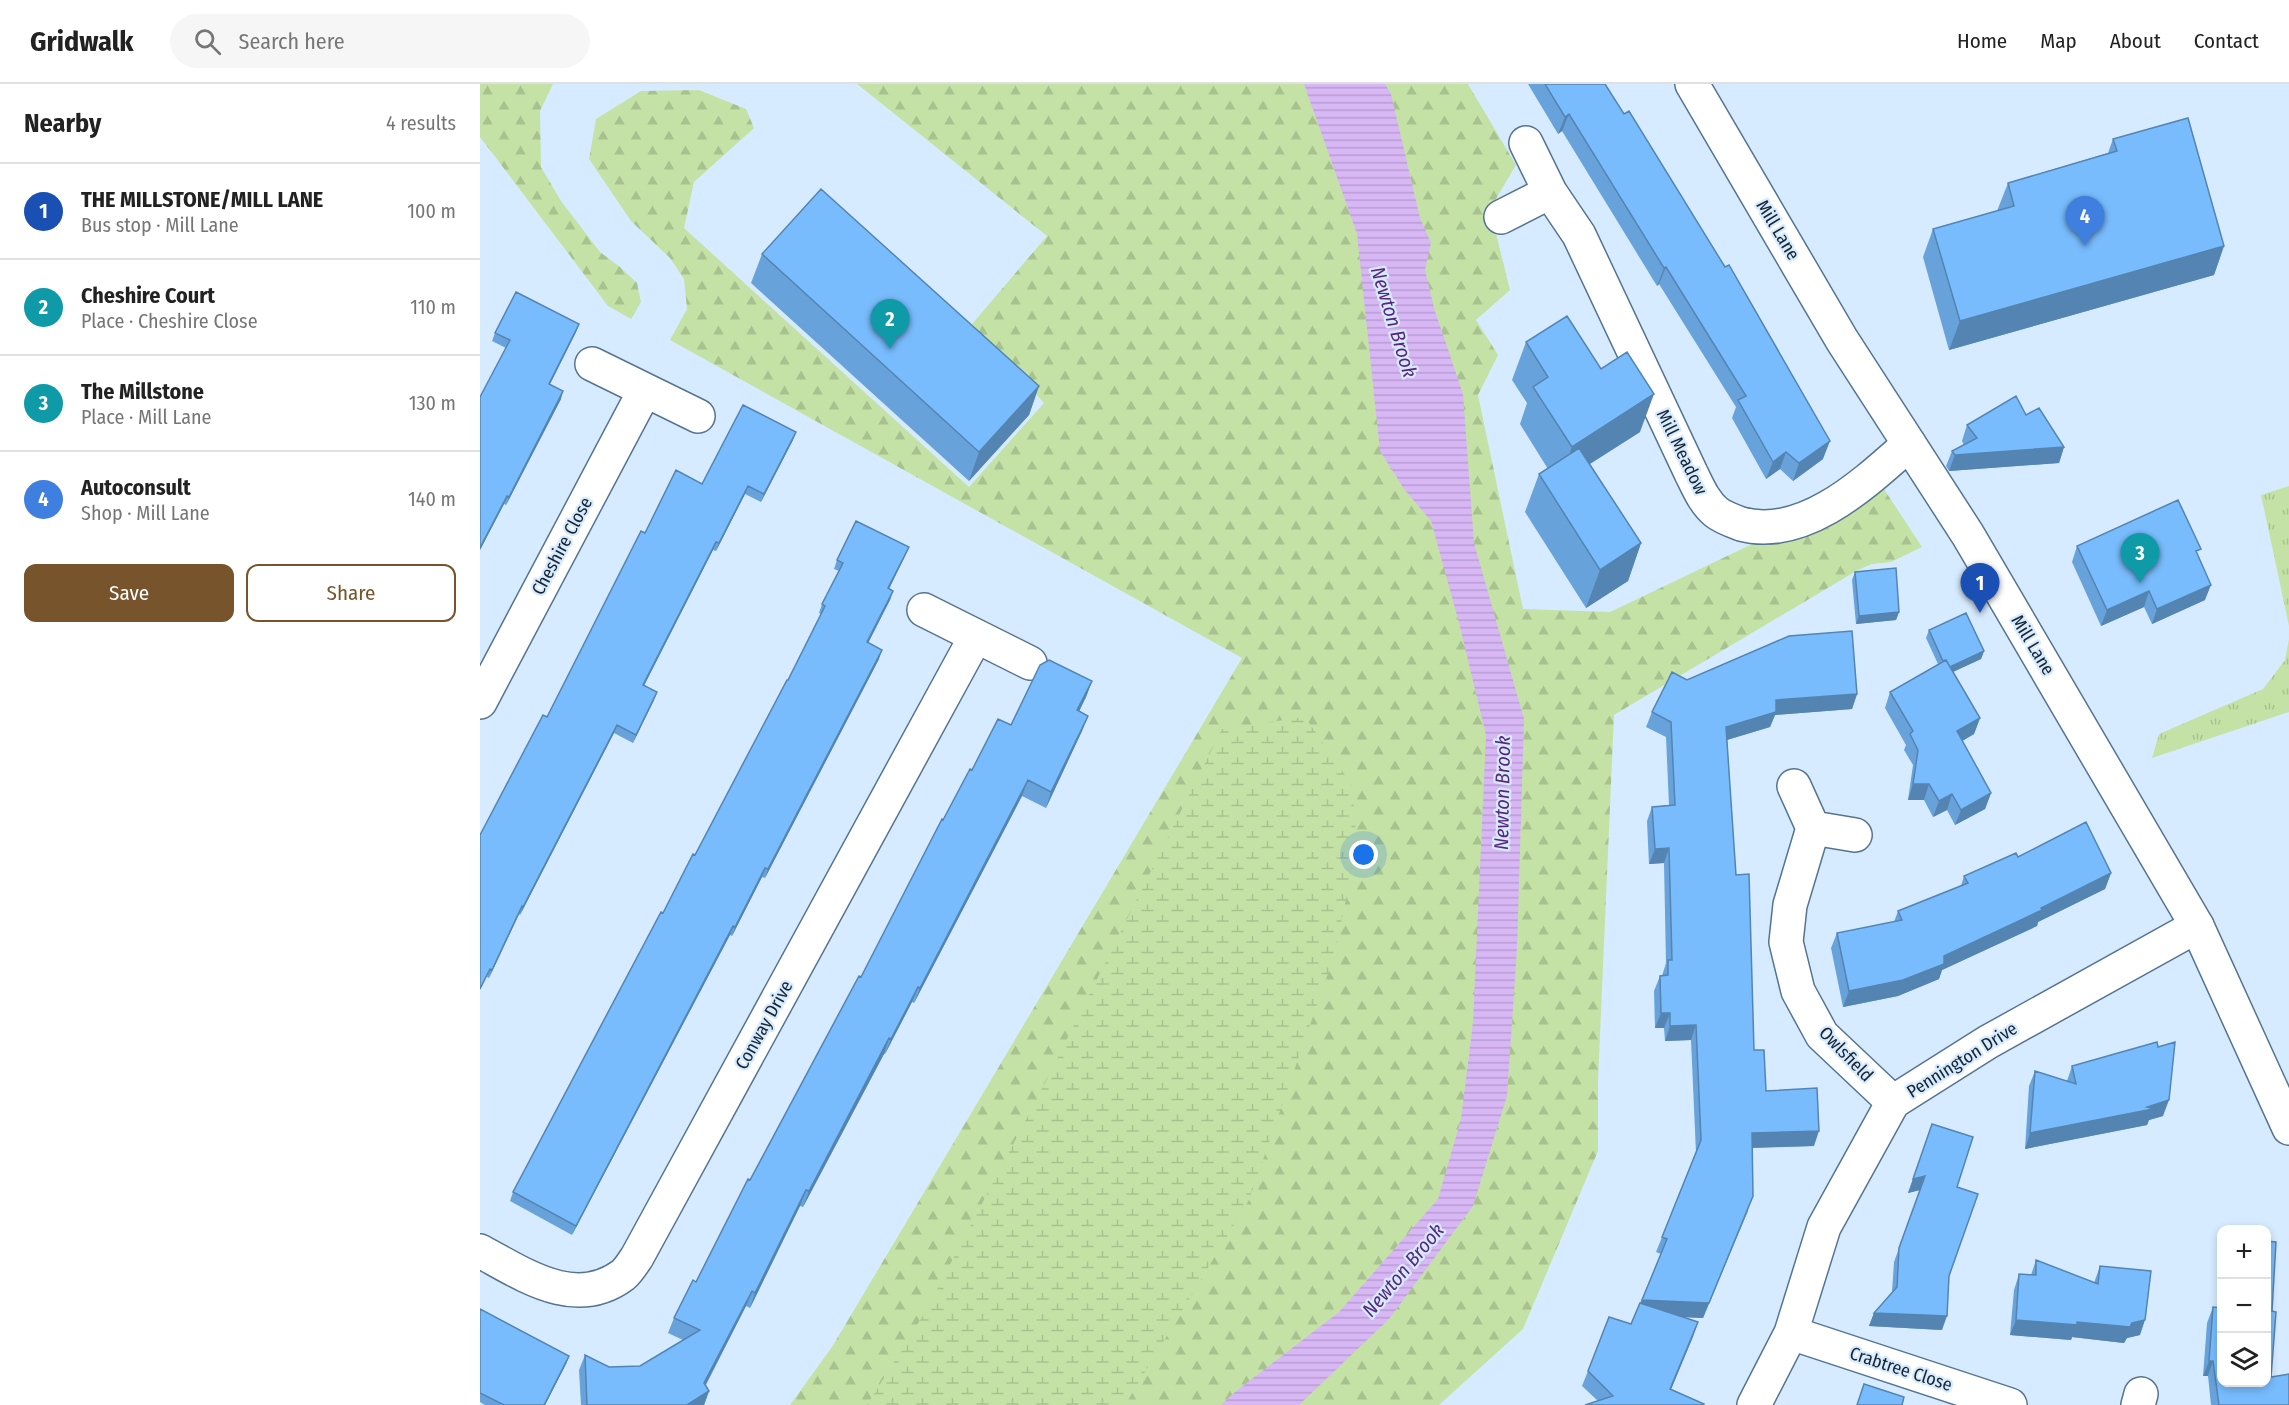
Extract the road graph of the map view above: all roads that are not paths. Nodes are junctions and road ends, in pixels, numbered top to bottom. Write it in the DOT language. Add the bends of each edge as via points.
graph roads {
  1 [pos="1692,84"];
  2 [pos="1526,143"];
  3 [pos="1550,192"];
  4 [pos="1501,217"];
  5 [pos="592,364"];
  6 [pos="645,390"];
  7 [pos="698,416"];
  8 [pos="1909,444"];
  9 [pos="924,610"];
  10 [pos="976,636"];
  11 [pos="1030,663"];
  12 [pos="480,702"];
  13 [pos="1794,786"];
  14 [pos="1813,828"];
  15 [pos="1855,835"];
  16 [pos="2197,926"];
  17 [pos="1893,1102"];
  18 [pos="2289,1128"];
  19 [pos="480,1251"];
  20 [pos="1791,1333"];
  21 [pos="1754,1405"];
  22 [pos="2010,1405"];
  1 -- 8 [label="street, Mill Lane" via="1842,340"];
  2 -- 3 [label="street, Mill Meadow"];
  3 -- 4 [label="street"];
  3 -- 8 [label="street, Mill Meadow" via="1579,235 1691,473 1716,513 1754,527 1798,522 1844,497"];
  5 -- 6 [label="street"];
  6 -- 7 [label="street"];
  6 -- 12 [label="street, Cheshire Close"];
  8 -- 16 [label="street, Mill Lane" via="1968,535"];
  9 -- 10 [label="street"];
  10 -- 11 [label="street"];
  10 -- 19 [label="street, Conway Drive" via="643,1247 624,1275 583,1291 561,1289 542,1284"];
  13 -- 14 [label="street"];
  14 -- 15 [label="street"];
  14 -- 17 [label="street, Owlsfield" via="1790,905 1786,942 1798,991 1822,1035"];
  16 -- 17 [label="street, Pennington Drive" via="1988,1042"];
  16 -- 18 [label="street, Mill Lane"];
  17 -- 20 [label="street, Pennington Drive" via="1824,1227"];
  20 -- 21 [label="street, Pennington Drive"];
  20 -- 22 [label="street, Crabtree Close"];
}
